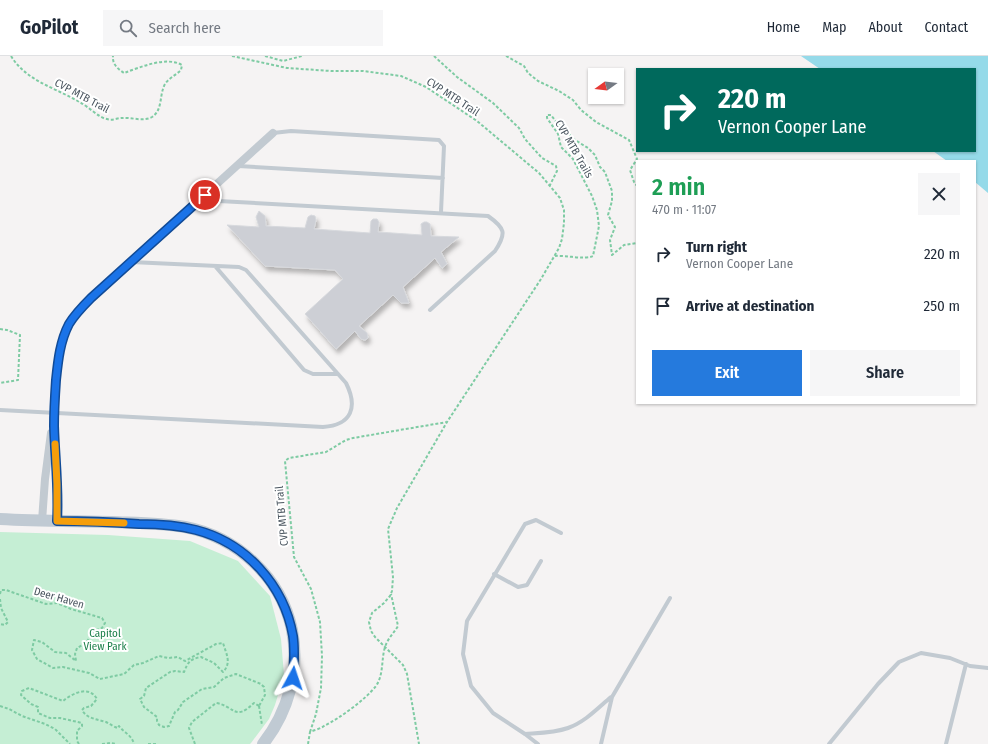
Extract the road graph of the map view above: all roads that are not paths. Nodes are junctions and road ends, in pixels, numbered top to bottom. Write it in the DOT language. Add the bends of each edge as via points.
graph roads {
  1 [pos="273,133"];
  2 [pos="237,166"];
  3 [pos="443,178"];
  4 [pos="200,200"];
  5 [pos="441,212"];
  6 [pos="130,262"];
  7 [pos="215,266"];
  8 [pos="430,310"];
  9 [pos="338,374"];
  10 [pos="0,410"];
  11 [pos="55,413"];
  12 [pos="0,520"];
  13 [pos="42,521"];
  14 [pos="57,521"];
  15 [pos="561,534"];
  16 [pos="541,561"];
  17 [pos="494,574"];
  18 [pos="670,598"];
  19 [pos="966,664"];
  20 [pos="988,668"];
  21 [pos="612,697"];
  22 [pos="524,734"];
  23 [pos="266,739"];
  24 [pos="538,744"];
  25 [pos="601,744"];
  26 [pos="829,744"];
  27 [pos="946,744"];
  1 -- 2 [label="street"];
  1 -- 3 [label="lane" via="291,131 439,140 444,146"];
  2 -- 3 [label="lane"];
  2 -- 4 [label="street"];
  3 -- 5 [label="lane"];
  4 -- 5 [label="lane"];
  4 -- 6 [label="street"];
  5 -- 8 [label="lane" via="488,216 502,229 502,240 495,251"];
  6 -- 7 [label="lane"];
  6 -- 11 [label="street" via="79,310 70,324 59,355"];
  7 -- 9 [label="lane" via="239,267 246,270"];
  7 -- 9 [label="lane" via="304,370 313,374"];
  9 -- 11 [label="lane" via="351,394 352,406 348,416 334,427"];
  10 -- 11 [label="lane"];
  11 -- 13 [label="street" via="46,465"];
  11 -- 14 [label="street"];
  12 -- 13 [label="street"];
  13 -- 14 [label="street"];
  14 -- 23 [label="street" via="185,527 220,538 255,563 269,579 285,609 294,649 293,678 288,698 281,716"];
  15 -- 17 [label="lane" via="536,520 525,524"];
  16 -- 17 [label="lane" via="527,585 518,587"];
  17 -- 22 [label="lane" via="467,620 463,654 471,686 493,713"];
  18 -- 21 [label="lane"];
  19 -- 20 [label="lane"];
  19 -- 26 [label="lane" via="950,658 921,653 899,662"];
  19 -- 27 [label="lane"];
  21 -- 22 [label="lane" via="569,728"];
  21 -- 25 [label="lane"];
  22 -- 24 [label="lane"];
}
